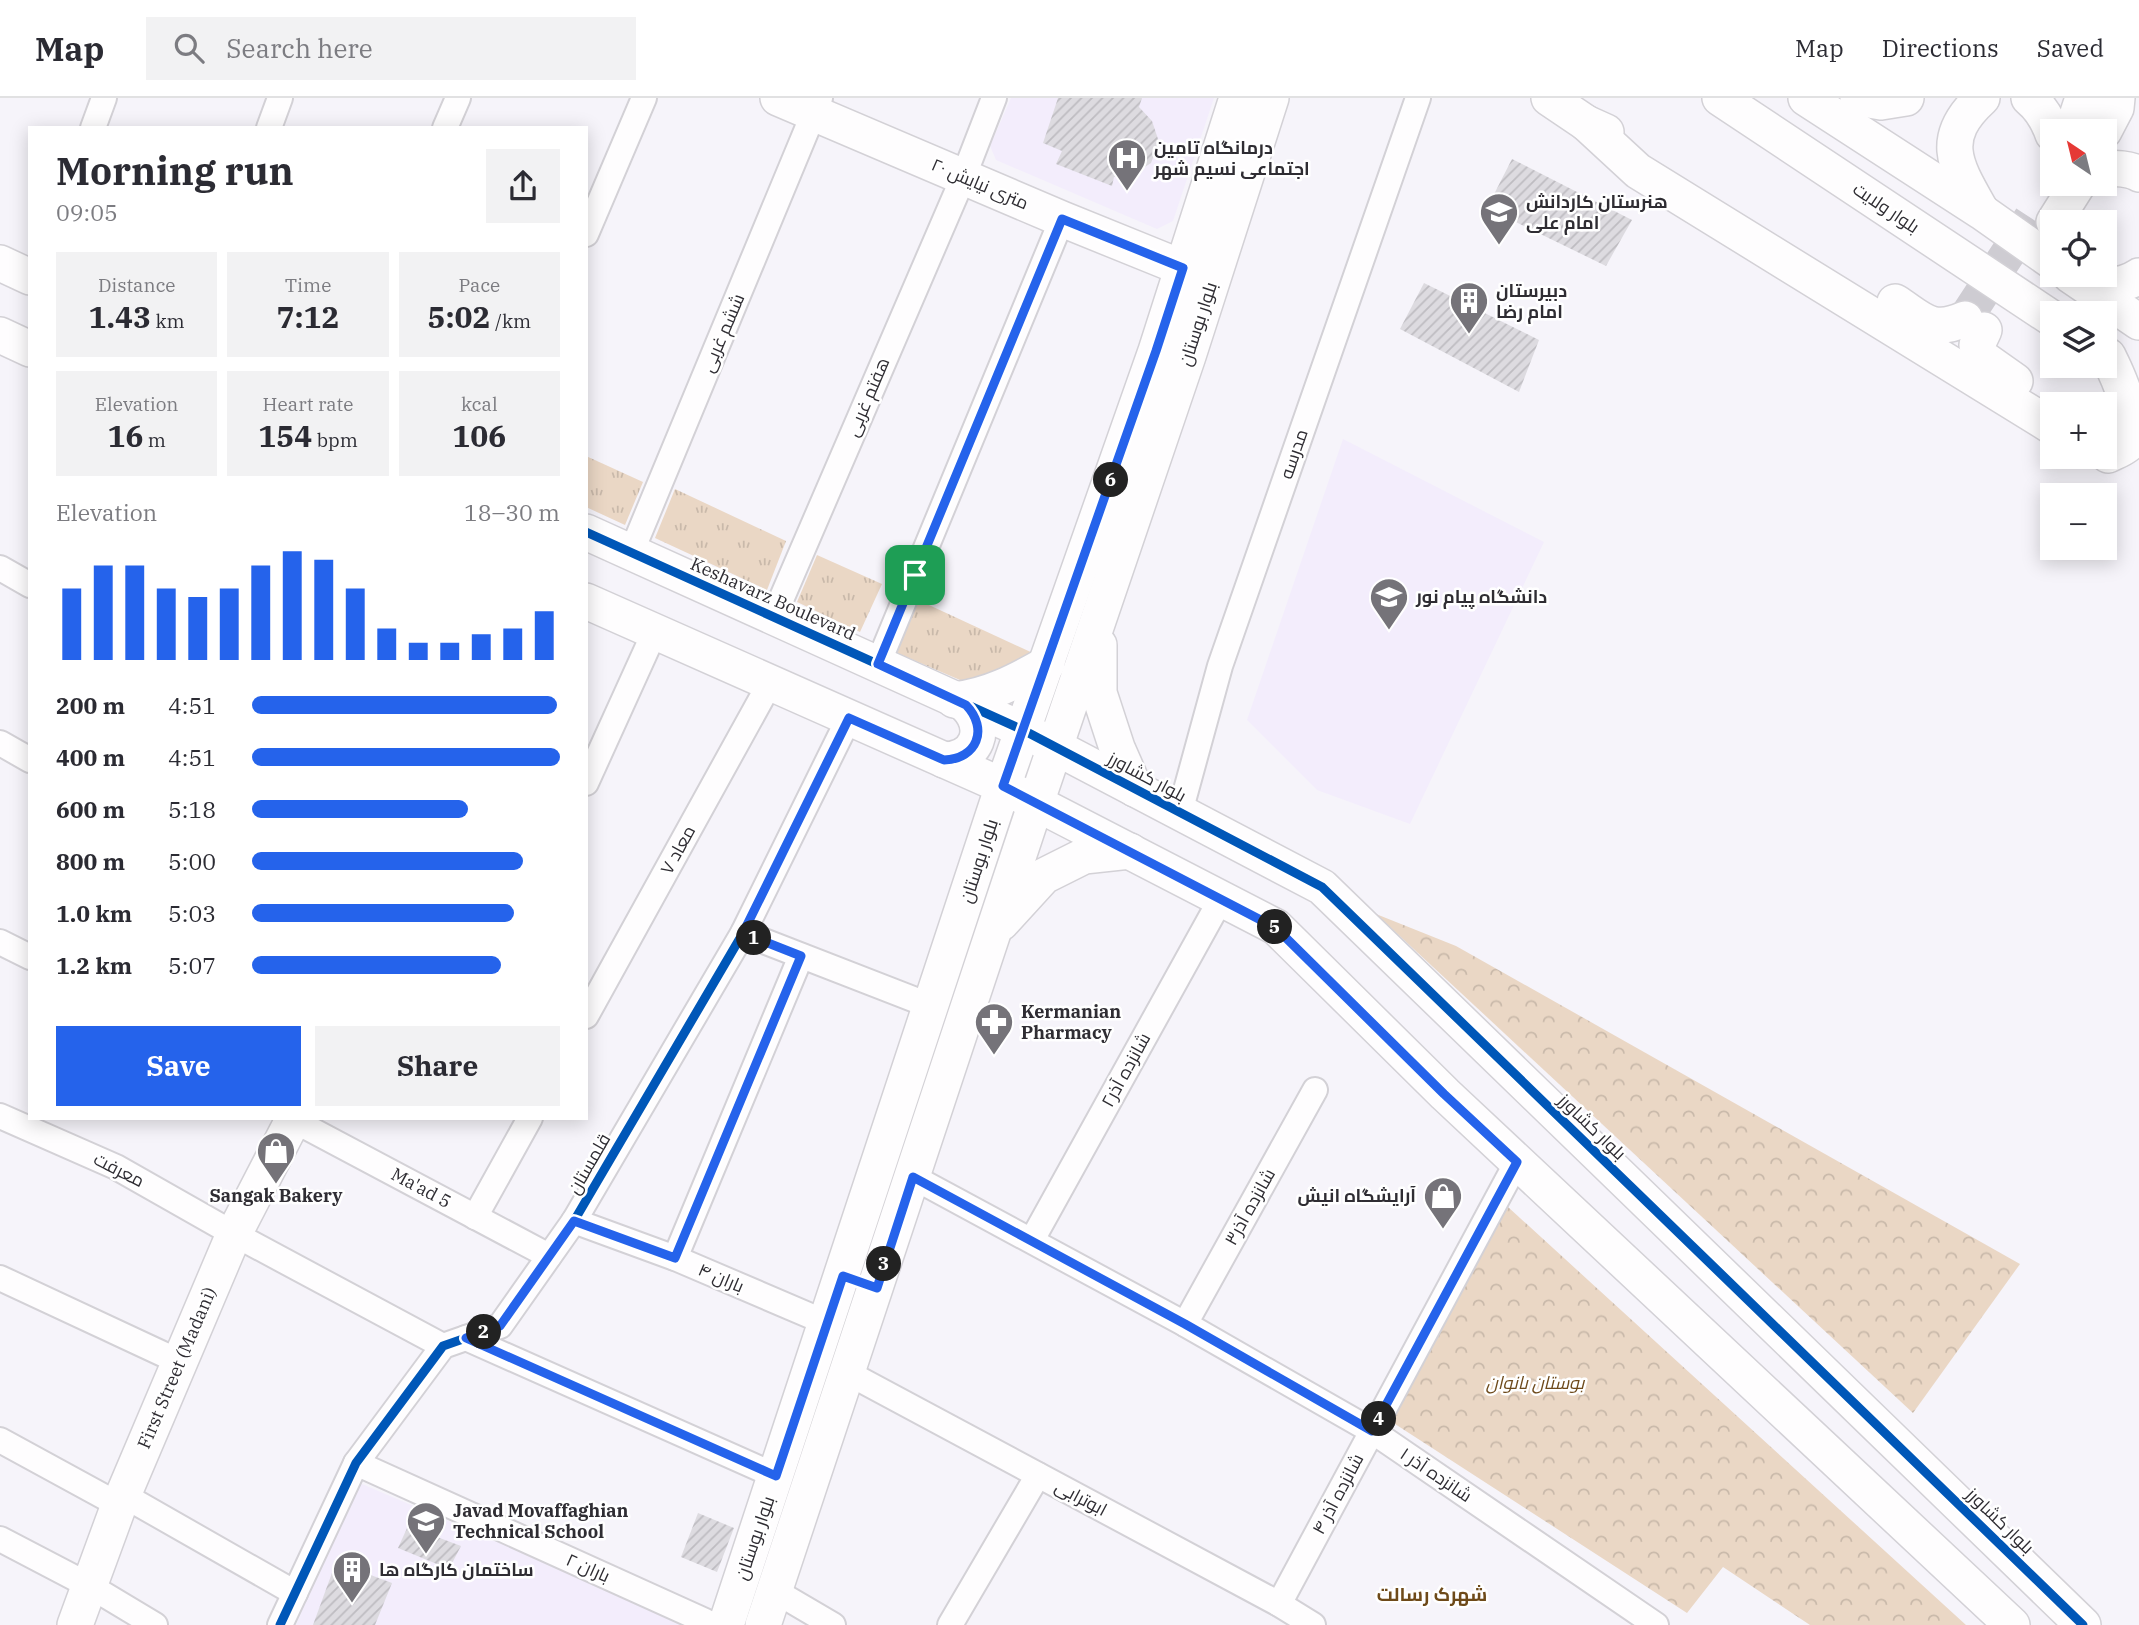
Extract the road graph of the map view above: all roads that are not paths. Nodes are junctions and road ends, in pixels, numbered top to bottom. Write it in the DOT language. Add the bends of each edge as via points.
graph roads {
  1 [pos="104,98"];
  2 [pos="280,98"];
  3 [pos="458,98"];
  4 [pos="644,98"];
  5 [pos="778,98"];
  6 [pos="994,98"];
  7 [pos="1237,98"];
  8 [pos="1271,98"];
  9 [pos="1418,98"];
  10 [pos="1549,98"];
  11 [pos="1720,98"];
  12 [pos="1806,98"];
  13 [pos="1858,98"];
  14 [pos="1906,98"];
  15 [pos="1982,98"];
  16 [pos="2029,98"];
  17 [pos="2083,98"];
  18 [pos="2117,98"];
  19 [pos="818,106"];
  20 [pos="2046,119"];
  21 [pos="2076,119"];
  22 [pos="2110,119"];
  23 [pos="1586,123"];
  24 [pos="94,126"];
  25 [pos="270,126"];
  26 [pos="446,126"];
  27 [pos="2118,170"];
  28 [pos="2139,174"];
  29 [pos="963,178"];
  30 [pos="1982,212"];
  31 [pos="1062,219"];
  32 [pos="588,229"];
  33 [pos="2040,237"];
  34 [pos="0,263"];
  35 [pos="1183,268"];
  36 [pos="28,276"];
  37 [pos="2139,276"];
  38 [pos="2117,284"];
  39 [pos="2101,287"];
  40 [pos="2040,309"];
  41 [pos="2139,322"];
  42 [pos="1974,325"];
  43 [pos="0,335"];
  44 [pos="1922,346"];
  45 [pos="28,348"];
  46 [pos="2117,362"];
  47 [pos="2117,374"];
  48 [pos="2139,377"];
  49 [pos="2040,398"];
  50 [pos="2040,419"];
  51 [pos="2117,449"];
  52 [pos="2117,460"];
  53 [pos="2139,473"];
  54 [pos="588,533"];
  55 [pos="631,553"];
  56 [pos="0,568"];
  57 [pos="28,584"];
  58 [pos="588,602"];
  59 [pos="774,616"];
  60 [pos="1098,621"];
  61 [pos="655,631"];
  62 [pos="878,664"];
  63 [pos="1047,664"];
  64 [pos="770,683"];
  65 [pos="960,702"];
  66 [pos="849,718"];
  67 [pos="1023,730"];
  68 [pos="0,743"];
  69 [pos="1056,747"];
  70 [pos="28,759"];
  71 [pos="944,760"];
  72 [pos="588,779"];
  73 [pos="1003,786"];
  74 [pos="1156,800"];
  75 [pos="1035,803"];
  76 [pos="1125,849"];
  77 [pos="1221,899"];
  78 [pos="994,931"];
  79 [pos="743,933"];
  80 [pos="0,942"];
  81 [pos="28,956"];
  82 [pos="801,956"];
  83 [pos="931,1006"];
  84 [pos="588,1012"];
  85 [pos="1315,1090"];
  86 [pos="0,1116"];
  87 [pos="292,1120"];
  88 [pos="295,1120"];
  89 [pos="529,1120"];
  90 [pos="1517,1162"];
  91 [pos="913,1177"];
  92 [pos="475,1217"];
  93 [pos="574,1221"];
  94 [pos="234,1234"];
  95 [pos="1032,1240"];
  96 [pos="550,1256"];
  97 [pos="675,1258"];
  98 [pos="843,1276"];
  99 [pos="0,1278"];
  100 [pos="877,1288"];
  101 [pos="827,1323"];
  102 [pos="1185,1324"];
  103 [pos="466,1338"];
  104 [pos="443,1346"];
  105 [pos="180,1362"];
  106 [pos="848,1373"];
  107 [pos="1372,1431"];
  108 [pos="0,1440"];
  109 [pos="356,1463"];
  110 [pos="1038,1475"];
  111 [pos="776,1476"];
  112 [pos="121,1500"];
  113 [pos="0,1539"];
  114 [pos="90,1586"];
  115 [pos="775,1591"];
  116 [pos="295,1593"];
  117 [pos="1279,1604"];
  118 [pos="715,1623"];
  119 [pos="75,1625"];
  120 [pos="155,1625"];
  121 [pos="280,1625"];
  122 [pos="763,1625"];
  123 [pos="833,1625"];
  124 [pos="950,1625"];
  125 [pos="1313,1625"];
  126 [pos="1656,1625"];
  127 [pos="2012,1625"];
  128 [pos="2083,1625"];
  1 -- 24 [label="street"];
  2 -- 25 [label="street"];
  3 -- 26 [label="street"];
  4 -- 32 [label="street"];
  5 -- 19 [label="street, ۲۰ متری نیایش"];
  6 -- 29 [label="street, هفتم غربی"];
  7 -- 35 [label="street, بلوار بوستان"];
  8 -- 60 [label="street, بلوار بوستان"];
  9 -- 74 [label="street, مدرسه" via="1220,666"];
  10 -- 23 [label="street"];
  11 -- 40 [label="street, بلوار ولایت"];
  12 -- 30 [label="street"];
  13 -- 14 [label="street" via="1881,102"];
  15 -- 30 [label="street" via="1966,112 1954,150 1959,172"];
  16 -- 20 [label="street"];
  17 -- 21 [label="street"];
  18 -- 22 [label="street"];
  19 -- 29 [label="street, ۲۰ متری نیایش"];
  19 -- 55 [label="street, ششم غربی"];
  23 -- 42 [label="street" via="1653,153 1933,326"];
  23 -- 44 [label="street" via="1637,171"];
  27 -- 28 [label="street"];
  29 -- 31 [label="street, ۲۰ متری نیایش"];
  29 -- 59 [label="street, هفتم غربی"];
  30 -- 33 [label="street"];
  31 -- 35 [label="street, ۲۰ متری نیایش"];
  31 -- 62 [label="street"];
  34 -- 36 [label="street"];
  35 -- 63 [label="street, بلوار بوستان"];
  37 -- 38 [label="street"];
  39 -- 41 [label="street"];
  42 -- 44 [label="street" via="1956,346"];
  42 -- 49 [label="street" via="1981,357"];
  43 -- 45 [label="street"];
  44 -- 50 [label="street"];
  46 -- 48 [label="street"];
  47 -- 51 [label="street" via="2132,402 2136,427 2129,444"];
  52 -- 53 [label="street"];
  54 -- 55 [label="street, Keshavarz Boulevard"];
  55 -- 59 [label="street, Keshavarz Boulevard"];
  56 -- 57 [label="street"];
  58 -- 61 [label="street"];
  59 -- 62 [label="street, Keshavarz Boulevard"];
  60 -- 69 [label="street, بلوار بوستان"];
  60 -- 74 [label="street" via="1099,693 1117,748"];
  61 -- 64 [label="street"];
  61 -- 72 [label="street"];
  62 -- 65 [label="street, Keshavarz Boulevard"];
  63 -- 65 [label="street"];
  63 -- 67 [label="street, بلوار بوستان"];
  64 -- 66 [label="street"];
  64 -- 84 [label="street, معاد ۷"];
  65 -- 67 [label="street, Keshavarz Boulevard"];
  65 -- 71 [label="street" via="974,714 978,736 966,755"];
  66 -- 71 [label="street"];
  66 -- 79 [label="street, قلمستان"];
  67 -- 69 [label="street, بلوار کشاورز"];
  67 -- 73 [label="street, بلوار بوستان"];
  68 -- 70 [label="street"];
  69 -- 74 [label="street, بلوار کشاورز"];
  69 -- 75 [label="street, بلوار بوستان"];
  71 -- 73 [label="street"];
  73 -- 75 [label="street"];
  73 -- 83 [label="street, بلوار بوستان"];
  74 -- 76 [label="street" via="1140,802 1123,821 1120,834"];
  74 -- 128 [label="street, بلوار کشاورز" via="1322,887"];
  75 -- 76 [label="street"];
  75 -- 78 [label="street, بلوار بوستان"];
  76 -- 77 [label="street"];
  76 -- 78 [label="street" via="1084,856 1044,876"];
  77 -- 90 [label="street" via="1276,928"];
  77 -- 95 [label="street, شانزده آذر۲"];
  78 -- 91 [label="street, بلوار بوستان"];
  79 -- 82 [label="street"];
  79 -- 93 [label="street, قلمستان"];
  80 -- 81 [label="street"];
  82 -- 83 [label="street"];
  82 -- 97 [label="street"];
  83 -- 98 [label="street, بلوار بوستان"];
  85 -- 102 [label="street, شانزده آذر۳"];
  86 -- 94 [label="street, معرفت" via="116,1167"];
  87 -- 94 [label="street, First Street (Madani)"];
  88 -- 92 [label="street, Ma'ad 5"];
  89 -- 92 [label="street"];
  90 -- 107 [label="street, شانزده آذر ۴"];
  90 -- 127 [label="street"];
  91 -- 95 [label="street, شانزده آذر ۱"];
  91 -- 100 [label="street, بلوار بوستان"];
  92 -- 96 [label="street, Ma'ad 5"];
  93 -- 96 [label="street, قلمستان"];
  93 -- 97 [label="street, باران ۴"];
  94 -- 104 [label="street, معرفت"];
  94 -- 105 [label="street, First Street (Madani)"];
  95 -- 102 [label="street, شانزده آذر ۱"];
  96 -- 103 [label="street, قلمستان" via="500,1326"];
  97 -- 101 [label="street, باران ۴"];
  98 -- 100 [label="street"];
  98 -- 101 [label="street, بلوار بوستان"];
  99 -- 105 [label="street"];
  100 -- 106 [label="street, بلوار بوستان"];
  101 -- 111 [label="street, بلوار بوستان"];
  102 -- 107 [label="street, شانزده آذر ۱"];
  103 -- 104 [label="street, قلمستان"];
  103 -- 111 [label="street"];
  104 -- 109 [label="street"];
  105 -- 112 [label="street, First Street (Madani)"];
  106 -- 110 [label="street, ابوترابی"];
  106 -- 115 [label="street, بلوار بوستان"];
  107 -- 117 [label="street, شانزده آذر ۴"];
  107 -- 126 [label="street, شانزده آذر ۱"];
  108 -- 112 [label="street"];
  109 -- 116 [label="street"];
  109 -- 118 [label="street, باران ۲"];
  110 -- 117 [label="street, ابوترابی"];
  110 -- 124 [label="street"];
  111 -- 118 [label="street, بلوار بوستان"];
  112 -- 114 [label="street, First Street (Madani)"];
  112 -- 116 [label="street"];
  113 -- 114 [label="street"];
  114 -- 119 [label="street, First Street (Madani)"];
  114 -- 120 [label="street"];
  115 -- 122 [label="street, بلوار بوستان"];
  115 -- 123 [label="street"];
  116 -- 121 [label="street"];
  117 -- 125 [label="street, ابوترابی"];
}
